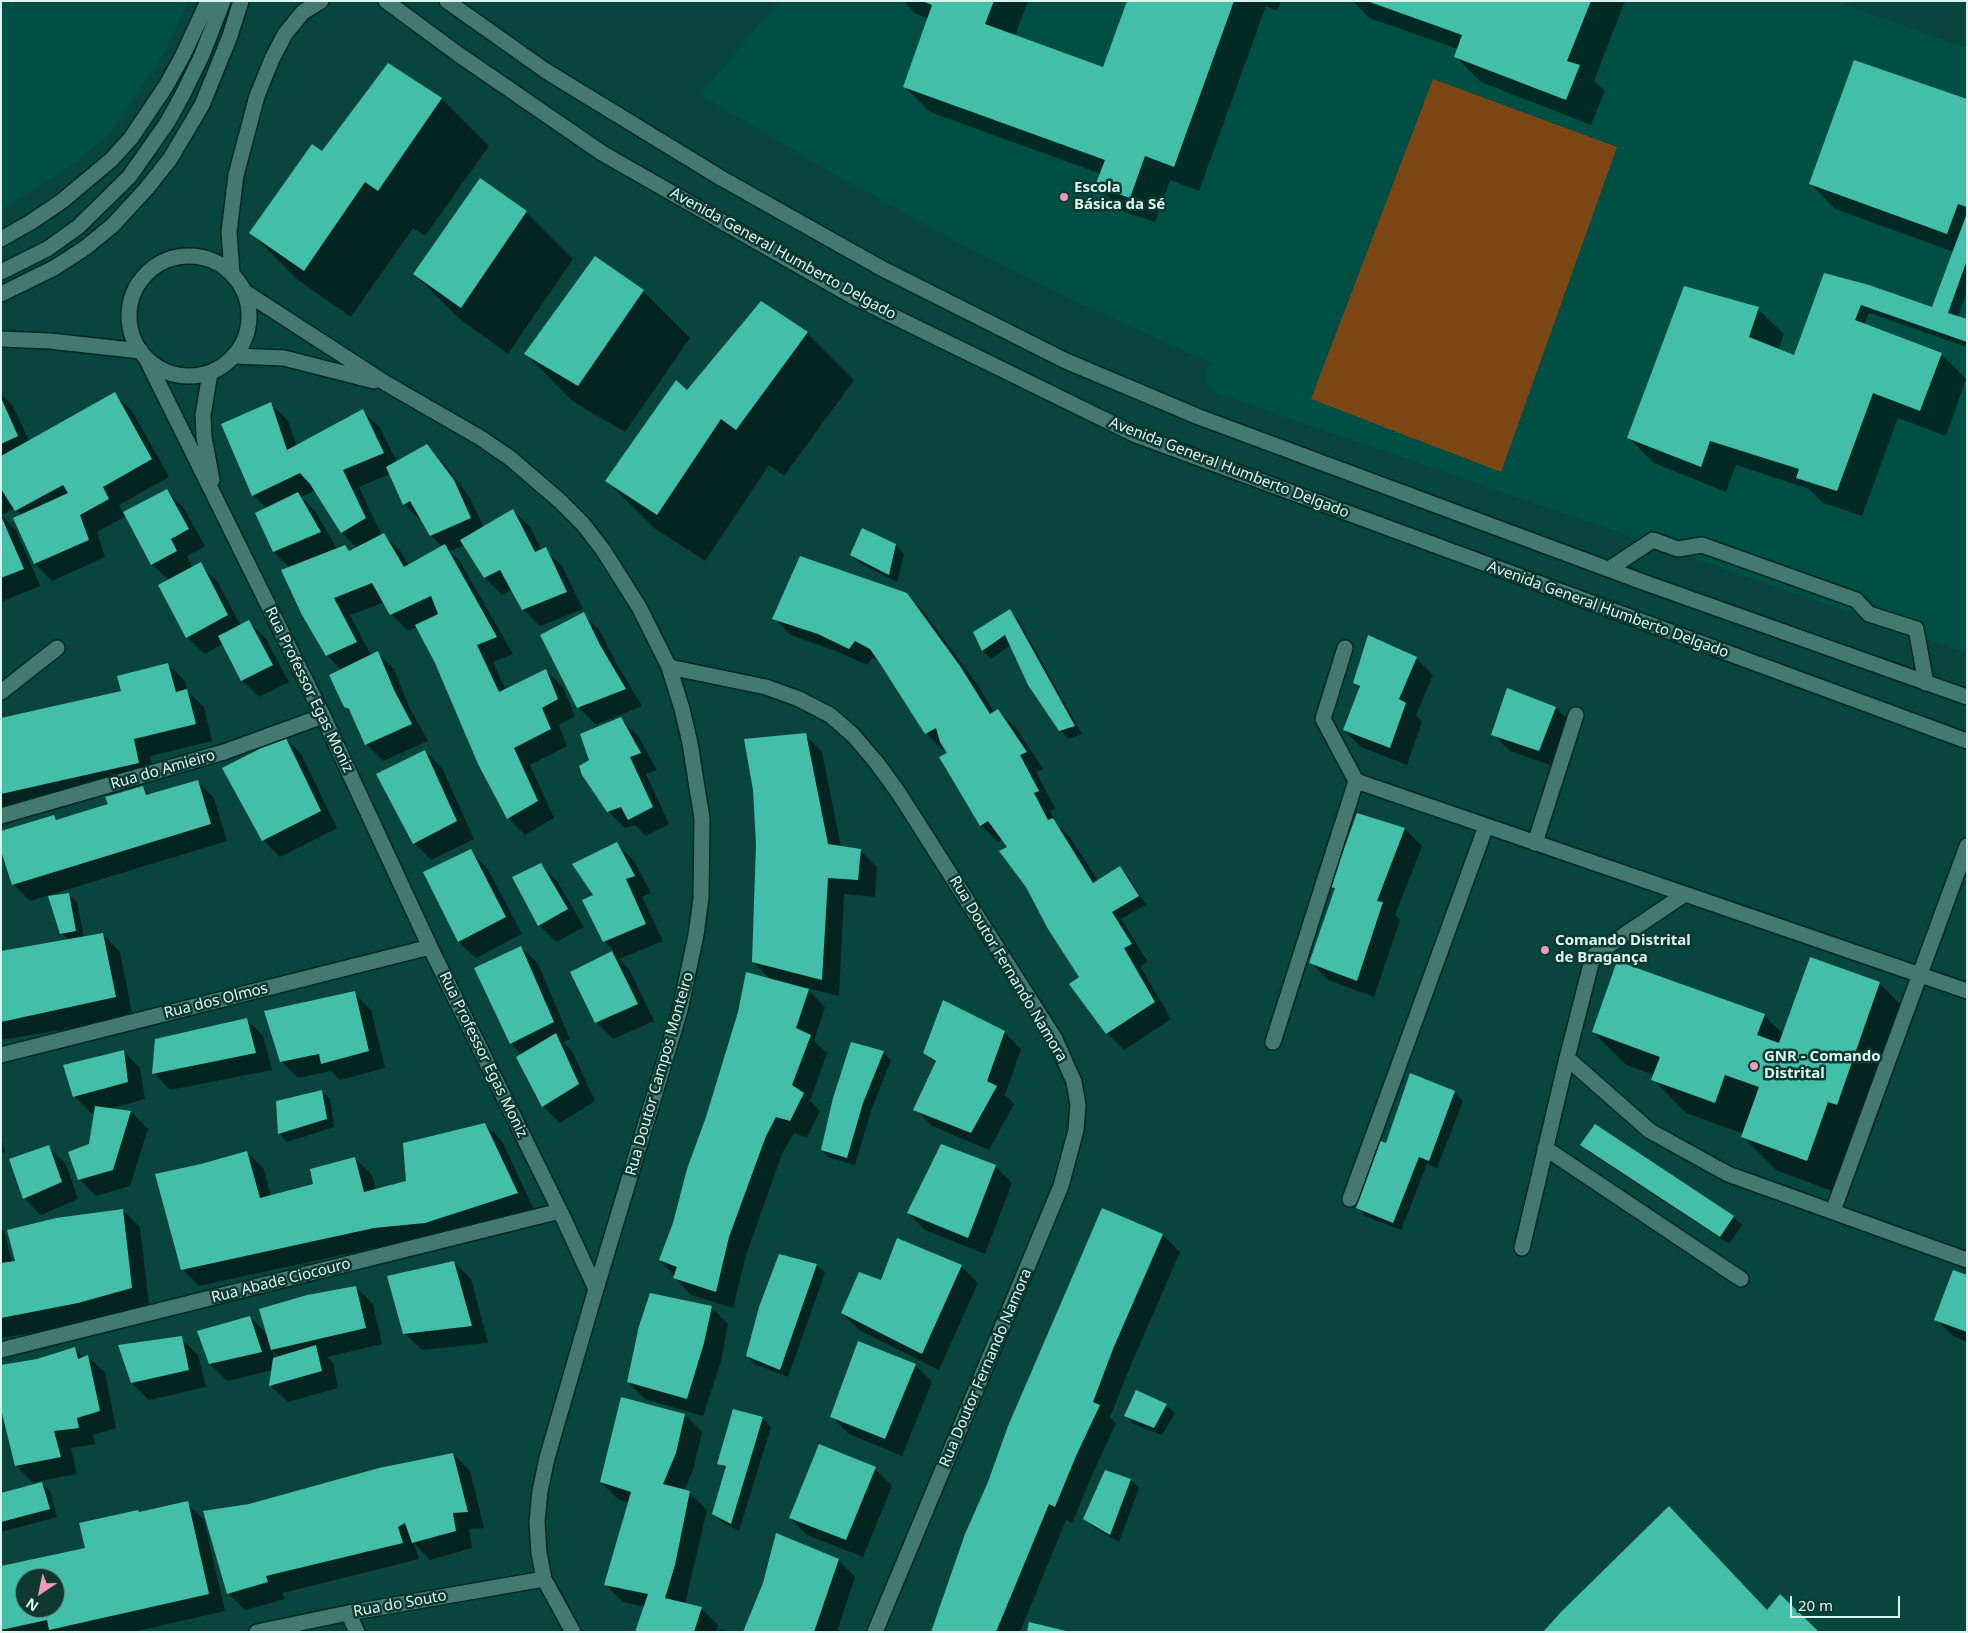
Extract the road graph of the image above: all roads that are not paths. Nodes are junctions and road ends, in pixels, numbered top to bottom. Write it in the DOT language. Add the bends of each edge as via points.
graph roads {
  1 [pos="208,1"];
  2 [pos="223,1"];
  3 [pos="241,1"];
  4 [pos="321,1"];
  5 [pos="386,1"];
  6 [pos="447,1"];
  7 [pos="1,240"];
  8 [pos="1,272"];
  9 [pos="232,273"];
  10 [pos="245,292"];
  11 [pos="1,294"];
  12 [pos="1,339"];
  13 [pos="144,355"];
  14 [pos="235,356"];
  15 [pos="210,373"];
  16 [pos="387,384"];
  17 [pos="216,498"];
  18 [pos="1610,569"];
  19 [pos="57,648"];
  20 [pos="1345,648"];
  21 [pos="669,667"];
  22 [pos="1926,683"];
  23 [pos="1,692"];
  24 [pos="1967,697"];
  25 [pos="1576,715"];
  26 [pos="324,716"];
  27 [pos="1967,741"];
  28 [pos="1356,781"];
  29 [pos="1,816"];
  30 [pos="1486,826"];
  31 [pos="1535,843"];
  32 [pos="1967,846"];
  33 [pos="1684,894"];
  34 [pos="430,947"];
  35 [pos="1920,975"];
  36 [pos="1967,991"];
  37 [pos="1273,1042"];
  38 [pos="1,1055"];
  39 [pos="1567,1058"];
  40 [pos="1546,1148"];
  41 [pos="1350,1199"];
  42 [pos="560,1211"];
  43 [pos="1833,1211"];
  44 [pos="1522,1248"];
  45 [pos="1967,1260"];
  46 [pos="1740,1279"];
  47 [pos="596,1289"];
  48 [pos="1,1350"];
  49 [pos="544,1579"];
  50 [pos="348,1613"];
  51 [pos="256,1632"];
  52 [pos="357,1632"];
  53 [pos="573,1632"];
  54 [pos="875,1632"];
  1 -- 7 [label="street" via="170,78 130,138 105,165 62,201"];
  2 -- 8 [label="street" via="202,56 182,96 129,177 78,227 47,249"];
  3 -- 11 [label="street" via="202,105 170,159 147,188 85,248 54,268"];
  4 -- 9 [label="street" via="303,12 285,34 257,96 236,175 229,232"];
  5 -- 27 [label="street, Avenida General Humberto Delgado" via="611,158 852,296 1136,435"];
  6 -- 18 [label="street" via="546,71 721,178 881,268 1066,361 1199,417"];
  9 -- 10 [label="street"];
  9 -- 13 [label="street" via="215,261 196,256 176,256 158,264 142,277 133,294 129,314 132,334"];
  10 -- 14 [label="street" via="250,308 250,325"];
  10 -- 16 [label="street"];
  12 -- 13 [label="street" via="50,341"];
  13 -- 15 [label="street" via="161,369 177,375"];
  13 -- 17 [label="street"];
  14 -- 15 [label="street"];
  14 -- 16 [label="street" via="284,358"];
  15 -- 17 [label="street" via="203,416 204,438"];
  16 -- 21 [label="street, Rua Doutor Campos Monteiro" via="510,458 583,524 623,579"];
  17 -- 26 [label="street, Rua Professor Egas Moniz"];
  18 -- 22 [label="street"];
  18 -- 22 [label="street" via="1653,540 1678,548 1702,545 1856,600 1869,614 1916,629"];
  19 -- 23 [label="street"];
  20 -- 28 [label="street" via="1323,718"];
  21 -- 47 [label="street, Rua Doutor Campos Monteiro" via="682,710 702,819 701,898 680,1010"];
  21 -- 54 [label="street, Rua Doutor Fernando Namora" via="766,687 799,699 830,715 853,735 904,800 1055,1039 1074,1082 1078,1104 1076,1130 1061,1186"];
  22 -- 24 [label="street"];
  25 -- 31 [label="street"];
  26 -- 29 [label="street, Rua do Amieiro" via="224,752"];
  26 -- 34 [label="street, Rua Professor Egas Moniz"];
  28 -- 30 [label="street"];
  28 -- 37 [label="street"];
  30 -- 31 [label="street"];
  30 -- 41 [label="street"];
  31 -- 33 [label="street"];
  32 -- 35 [label="street"];
  33 -- 35 [label="street"];
  33 -- 39 [label="street" via="1593,956"];
  34 -- 38 [label="street, Rua dos Olmos"];
  34 -- 42 [label="street, Rua Professor Egas Moniz"];
  35 -- 36 [label="street"];
  35 -- 43 [label="street"];
  39 -- 40 [label="street"];
  39 -- 43 [label="street" via="1650,1131 1728,1174"];
  40 -- 44 [label="street"];
  40 -- 46 [label="street"];
  42 -- 47 [label="street, Rua Professor Egas Moniz"];
  42 -- 48 [label="street, Rua Abade Ciocouro"];
  43 -- 45 [label="street"];
  47 -- 49 [label="street" via="540,1491 538,1553"];
  49 -- 50 [label="street, Rua do Souto"];
  49 -- 53 [label="street"];
  50 -- 51 [label="street, Rua do Souto"];
  50 -- 52 [label="street"];
}
